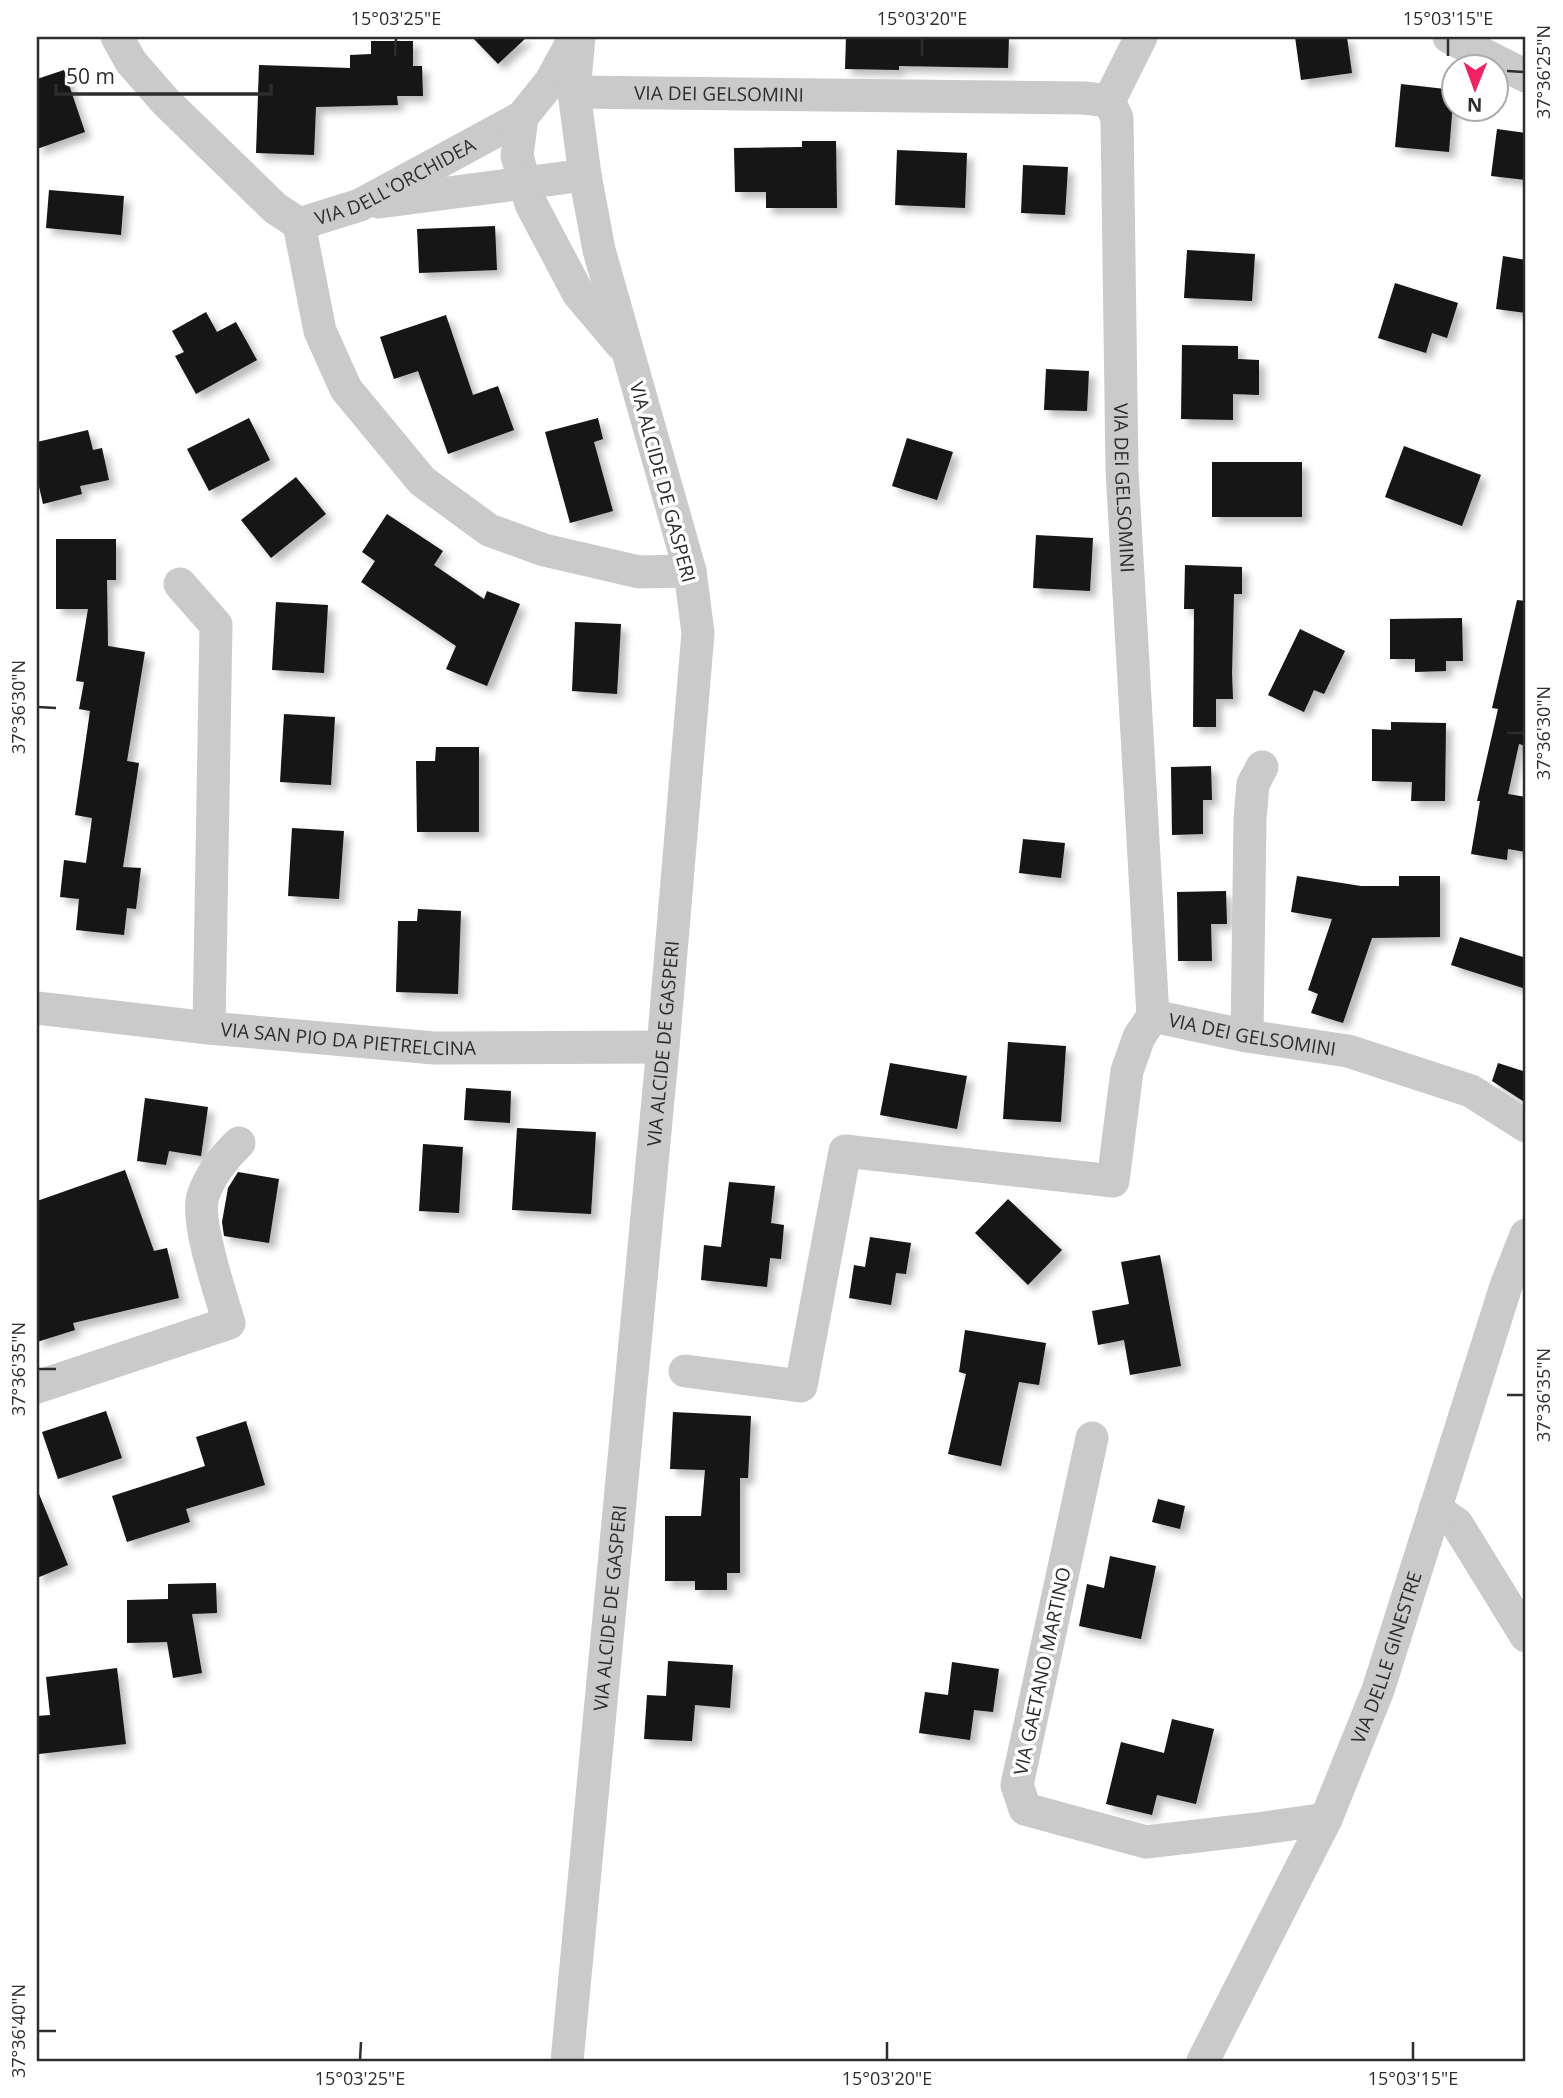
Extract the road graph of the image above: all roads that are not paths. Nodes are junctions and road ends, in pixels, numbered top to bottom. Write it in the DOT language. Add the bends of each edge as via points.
graph roads {
  1 [pos="117,37"];
  2 [pos="577,37"];
  3 [pos="1141,37"];
  4 [pos="1449,37"];
  5 [pos="1526,76"];
  6 [pos="574,92"];
  7 [pos="1109,101"];
  8 [pos="522,117"];
  9 [pos="585,175"];
  10 [pos="525,183"];
  11 [pos="360,205"];
  12 [pos="299,224"];
  13 [pos="628,354"];
  14 [pos="690,571"];
  15 [pos="180,584"];
  16 [pos="1262,767"];
  17 [pos="37,1008"];
  18 [pos="1153,1016"];
  19 [pos="209,1028"];
  20 [pos="1247,1036"];
  21 [pos="663,1047"];
  22 [pos="1526,1126"];
  23 [pos="239,1143"];
  24 [pos="1526,1235"];
  25 [pos="685,1371"];
  26 [pos="37,1387"];
  27 [pos="1092,1438"];
  28 [pos="1435,1509"];
  29 [pos="1526,1636"];
  30 [pos="1326,1819"];
  31 [pos="567,2061"];
  32 [pos="1203,2061"];
  1 -- 12 [label="street, VIA DELL'ORCHIDEA" via="131,62 166,102 275,208"];
  2 -- 6 [label="street, VIA ALCIDE DE GASPERI"];
  2 -- 8 [label="street, VIA DELL'ORCHIDEA" via="551,82"];
  3 -- 7 [label="street"];
  4 -- 5 [label="street"];
  6 -- 7 [label="street, VIA DEI GELSOMINI"];
  6 -- 9 [label="street, VIA ALCIDE DE GASPERI"];
  7 -- 18 [label="street, VIA DEI GELSOMINI" via="1117,118 1122,470"];
  8 -- 10 [label="street" via="517,156"];
  8 -- 11 [label="street, VIA DELL'ORCHIDEA"];
  9 -- 10 [label="street"];
  9 -- 13 [label="street, VIA ALCIDE DE GASPERI" via="599,250"];
  10 -- 11 [label="street"];
  10 -- 13 [label="street" via="531,204 578,293"];
  11 -- 12 [label="street, VIA DELL'ORCHIDEA"];
  12 -- 14 [label="street" via="320,331 346,389 422,481 489,530 544,550 639,572"];
  13 -- 14 [label="street, VIA ALCIDE DE GASPERI"];
  14 -- 21 [label="street, VIA ALCIDE DE GASPERI" via="698,633"];
  15 -- 19 [label="street" via="216,625"];
  16 -- 20 [label="street" via="1253,784 1250,819"];
  17 -- 19 [label="street, VIA SAN PIO DA PIETRELCINA"];
  18 -- 20 [label="street, VIA DEI GELSOMINI"];
  18 -- 25 [label="street" via="1139,1037 1127,1070 1113,1181 845,1151 801,1386"];
  19 -- 21 [label="street, VIA SAN PIO DA PIETRELCINA" via="434,1048"];
  20 -- 22 [label="street, VIA DEI GELSOMINI" via="1348,1051 1471,1091"];
  21 -- 31 [label="street, VIA ALCIDE DE GASPERI"];
  23 -- 26 [label="street" via="224,1157 202,1197 201,1223 229,1323"];
  24 -- 28 [label="street, VIA DELLE GINESTRE"];
  27 -- 30 [label="street, VIA GAETANO MARTINO" via="1017,1785 1025,1809 1146,1842"];
  28 -- 29 [label="street" via="1457,1524"];
  28 -- 30 [label="street, VIA DELLE GINESTRE" via="1378,1690"];
  30 -- 32 [label="street, VIA DELLE GINESTRE"];
}
